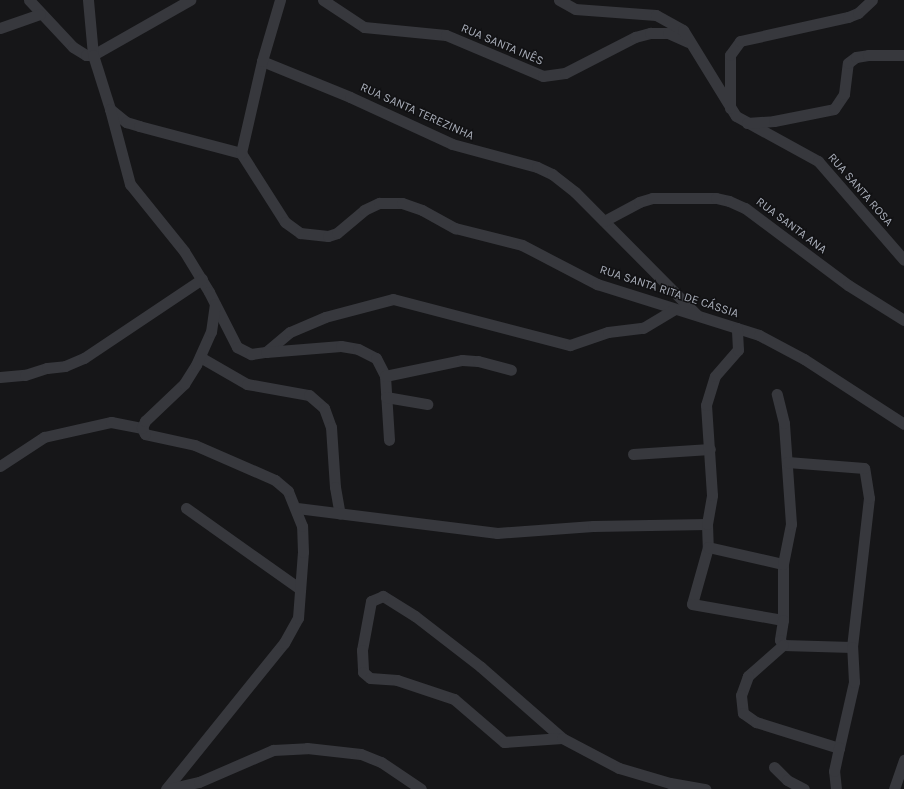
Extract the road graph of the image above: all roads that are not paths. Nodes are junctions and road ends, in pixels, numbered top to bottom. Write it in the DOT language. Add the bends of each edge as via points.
graph roads {
  1 [pos="29,0"];
  2 [pos="88,0"];
  3 [pos="190,0"];
  4 [pos="280,0"];
  5 [pos="323,0"];
  6 [pos="559,0"];
  7 [pos="872,0"];
  8 [pos="40,14"];
  9 [pos="0,28"];
  10 [pos="692,44"];
  11 [pos="93,55"];
  12 [pos="904,55"];
  13 [pos="262,61"];
  14 [pos="730,108"];
  15 [pos="110,110"];
  16 [pos="746,123"];
  17 [pos="241,153"];
  18 [pos="604,221"];
  19 [pos="904,260"];
  20 [pos="202,279"];
  21 [pos="215,304"];
  22 [pos="675,309"];
  23 [pos="698,316"];
  24 [pos="904,320"];
  25 [pos="737,328"];
  26 [pos="266,352"];
  27 [pos="200,357"];
  28 [pos="511,370"];
  29 [pos="385,376"];
  30 [pos="0,377"];
  31 [pos="777,394"];
  32 [pos="386,397"];
  33 [pos="427,404"];
  34 [pos="904,424"];
  35 [pos="142,428"];
  36 [pos="389,440"];
  37 [pos="710,449"];
  38 [pos="633,454"];
  39 [pos="787,462"];
  40 [pos="0,466"];
  41 [pos="186,508"];
  42 [pos="297,508"];
  43 [pos="340,514"];
  44 [pos="707,524"];
  45 [pos="708,547"];
  46 [pos="783,564"];
  47 [pos="300,590"];
  48 [pos="783,620"];
  49 [pos="783,645"];
  50 [pos="852,647"];
  51 [pos="562,738"];
  52 [pos="839,748"];
  53 [pos="904,760"];
  54 [pos="774,766"];
  55 [pos="167,789"];
  56 [pos="421,789"];
  57 [pos="705,789"];
  58 [pos="804,789"];
  59 [pos="836,789"];
  60 [pos="894,789"];
  1 -- 8 [label="street"];
  2 -- 11 [label="street"];
  3 -- 11 [label="street"];
  4 -- 13 [label="street"];
  5 -- 10 [label="street, RUA SANTA INÊS" via="364,26 446,35 543,76 565,73 635,37 650,33 668,32"];
  6 -- 10 [label="street, RUA SANTA ROSA" via="575,9 656,15 682,30"];
  7 -- 14 [label="street" via="858,13 848,17 740,42 730,55"];
  8 -- 9 [label="street"];
  8 -- 11 [label="street" via="73,47 86,55"];
  10 -- 14 [label="street, RUA SANTA ROSA"];
  11 -- 15 [label="street"];
  12 -- 16 [label="street" via="868,55 856,57 848,63 844,94 834,108 774,121"];
  13 -- 17 [label="street"];
  13 -- 18 [label="street, RUA SANTA TEREZINHA" via="350,96 452,144 546,171 566,183"];
  14 -- 16 [label="street, RUA SANTA ROSA"];
  15 -- 17 [label="street" via="126,122"];
  15 -- 20 [label="street" via="130,184 184,251"];
  16 -- 19 [label="street, RUA SANTA ROSA" via="818,161"];
  17 -- 22 [label="street, RUA SANTA RITA DE CÁSSIA" via="285,222 300,234 328,236 337,233 364,210 379,203 402,204 422,210 454,228 522,245 597,284"];
  18 -- 23 [label="street, RUA SANTA TEREZINHA"];
  18 -- 24 [label="street, RUA SANTA ANA" via="639,202 652,198 716,198 729,202 745,208 848,285"];
  20 -- 21 [label="street"];
  20 -- 30 [label="street" via="84,358 64,366 25,375"];
  21 -- 26 [label="street" via="237,347 251,354"];
  21 -- 27 [label="street" via="211,332"];
  22 -- 23 [label="street, RUA SANTA RITA DE CÁSSIA"];
  22 -- 26 [label="street" via="643,328 608,332 570,345 393,299 325,317 290,332"];
  23 -- 25 [label="street, RUA SANTA RITA DE CÁSSIA"];
  25 -- 34 [label="street, RUA SANTA RITA DE CÁSSIA" via="785,348"];
  25 -- 37 [label="street" via="738,350 715,376 706,405"];
  26 -- 29 [label="street" via="341,346 358,349 376,358"];
  27 -- 35 [label="street" via="184,384 145,421"];
  27 -- 43 [label="street" via="247,384 309,395 324,408 331,427 335,487"];
  28 -- 29 [label="street" via="478,361 462,360"];
  29 -- 32 [label="street"];
  31 -- 39 [label="street" via="784,423"];
  32 -- 33 [label="street"];
  32 -- 36 [label="street"];
  35 -- 40 [label="street" via="111,422 44,437"];
  35 -- 42 [label="street" via="146,434 195,445 276,480 288,491"];
  37 -- 38 [label="street"];
  37 -- 44 [label="street" via="712,496"];
  39 -- 46 [label="street" via="791,524"];
  39 -- 50 [label="street" via="864,468 869,498 867,532"];
  41 -- 47 [label="street"];
  42 -- 43 [label="street"];
  42 -- 47 [label="street" via="302,526 303,552"];
  43 -- 44 [label="street" via="497,533 593,526"];
  44 -- 45 [label="street"];
  45 -- 46 [label="street"];
  45 -- 48 [label="street" via="692,604"];
  46 -- 48 [label="street"];
  47 -- 55 [label="street" via="298,618 284,643"];
  48 -- 49 [label="street" via="780,640"];
  49 -- 50 [label="street"];
  49 -- 52 [label="street" via="748,676 741,695 743,712 756,722"];
  50 -- 52 [label="street" via="854,682"];
  51 -- 51 [label="street" via="504,742 454,699 398,680 370,678 363,672 362,650 371,601 383,596 415,616 481,668"];
  51 -- 57 [label="street" via="619,768 670,783"];
  52 -- 59 [label="street" via="834,771"];
  53 -- 60 [label="street"];
  54 -- 58 [label="street" via="787,780"];
  55 -- 56 [label="street" via="198,782 273,750 307,748 361,754 382,762"];
}
